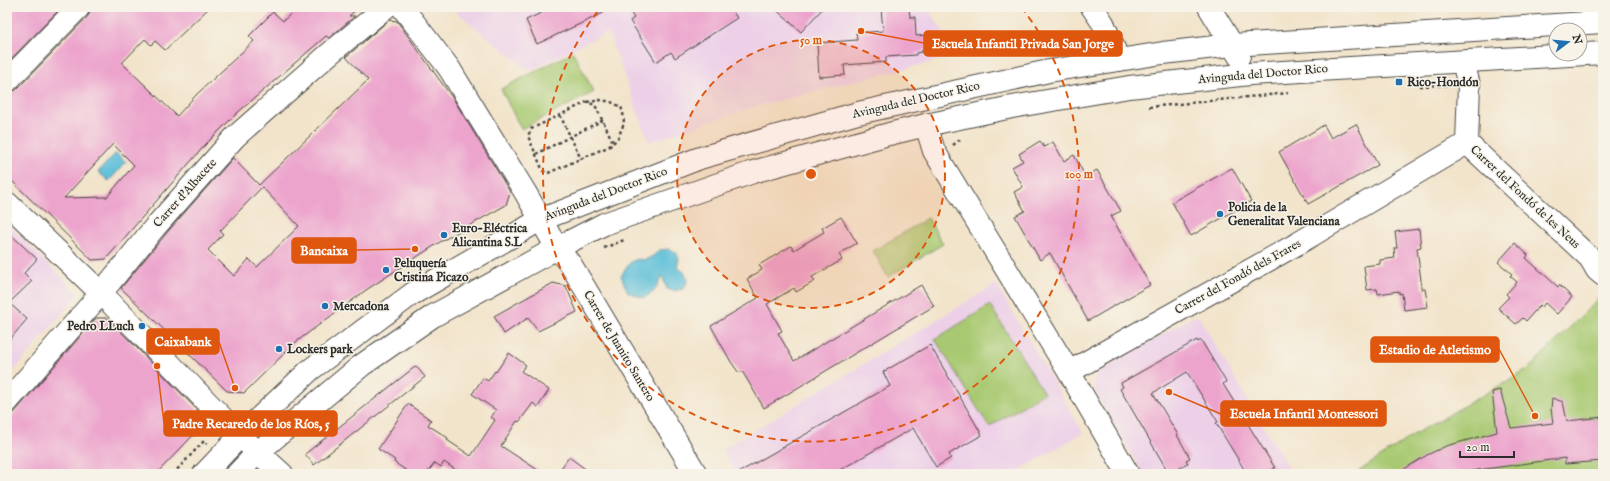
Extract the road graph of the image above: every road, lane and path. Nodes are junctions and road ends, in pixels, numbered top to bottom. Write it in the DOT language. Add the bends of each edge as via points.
graph roads {
  1 [pos="79,7"];
  2 [pos="386,7"];
  3 [pos="402,7"];
  4 [pos="1092,7"];
  5 [pos="1209,7"];
  6 [pos="1603,22"];
  7 [pos="1232,45"];
  8 [pos="1603,53"];
  9 [pos="1119,60"];
  10 [pos="1464,62"];
  11 [pos="1250,74"];
  12 [pos="1032,75"];
  13 [pos="7,81"];
  14 [pos="1469,85"];
  15 [pos="1418,86"];
  16 [pos="1290,93"];
  17 [pos="587,102"];
  18 [pos="1145,107"];
  19 [pos="560,115"];
  20 [pos="603,120"];
  21 [pos="926,126"];
  22 [pos="570,136"];
  23 [pos="964,136"];
  24 [pos="1467,143"];
  25 [pos="610,146"];
  26 [pos="934,151"];
  27 [pos="536,154"];
  28 [pos="581,159"];
  29 [pos="7,203"];
  30 [pos="540,220"];
  31 [pos="626,239"];
  32 [pos="557,248"];
  33 [pos="601,249"];
  34 [pos="1596,258"];
  35 [pos="1603,275"];
  36 [pos="101,293"];
  37 [pos="1069,372"];
  38 [pos="7,402"];
  39 [pos="240,436"];
  40 [pos="204,441"];
  41 [pos="258,452"];
  42 [pos="173,474"];
  43 [pos="204,474"];
  44 [pos="236,474"];
  45 [pos="282,474"];
  46 [pos="696,474"];
  47 [pos="1128,474"];
  1 -- 13 [label="street"];
  2 -- 36 [label="street, Carrer d'Albacete" via="235,137 155,226"];
  3 -- 30 [label="street, Carrer de Juanito Santero" via="449,68"];
  4 -- 9 [label="street" via="1103,23"];
  5 -- 7 [label="street"];
  6 -- 7 [label="street, Avinguda del Doctor Rico"];
  7 -- 9 [label="street, Avinguda del Doctor Rico"];
  7 -- 11 [label="street"];
  8 -- 10 [label="street, Avinguda del Doctor Rico"];
  9 -- 12 [label="street, Avinguda del Doctor Rico"];
  10 -- 11 [label="street, Avinguda del Doctor Rico"];
  10 -- 14 [label="street, Carrer del Fondó de les Neus"];
  11 -- 21 [label="street, Avinguda del Doctor Rico" via="1129,87 1012,107"];
  12 -- 21 [label="street, Avinguda del Doctor Rico" via="1009,89 944,105 934,110"];
  12 -- 30 [label="street, Avinguda del Doctor Rico" via="858,113 700,158"];
  14 -- 15 [label="path"];
  14 -- 24 [label="street, Carrer del Fondó de les Neus"];
  16 -- 18 [label="path"];
  17 -- 19 [label="path"];
  17 -- 20 [label="path" via="595,105"];
  17 -- 25 [label="path" via="611,102 621,107 624,112 624,123 618,138"];
  19 -- 22 [label="path"];
  19 -- 27 [label="path" via="531,129 528,136"];
  20 -- 22 [label="path"];
  20 -- 25 [label="path" via="612,140"];
  21 -- 26 [label="street"];
  21 -- 32 [label="street, Avinguda del Doctor Rico" via="753,172 604,224"];
  22 -- 27 [label="path"];
  22 -- 28 [label="path"];
  23 -- 26 [label="path" via="953,145"];
  24 -- 34 [label="street, Carrer del Fondó de les Neus"];
  24 -- 37 [label="street, Carrer del Fondó dels Frares" via="1297,244"];
  25 -- 28 [label="path"];
  26 -- 37 [label="street"];
  27 -- 28 [label="path" via="543,171 548,173"];
  29 -- 36 [label="street"];
  30 -- 32 [label="street, Carrer de Juanito Santero"];
  30 -- 39 [label="street, Avinguda del Doctor Rico" via="412,294 310,370"];
  31 -- 33 [label="path"];
  32 -- 41 [label="street, Avinguda del Doctor Rico" via="433,316 362,365"];
  32 -- 46 [label="street, Carrer de Juanito Santero" via="571,265"];
  34 -- 35 [label="street, Carrer del Fondó de les Neus" via="1597,270"];
  36 -- 38 [label="street, Carrer d'Albacete"];
  36 -- 39 [label="street"];
  37 -- 47 [label="street"];
  39 -- 41 [label="street"];
  39 -- 43 [label="street, Avinguda del Doctor Rico"];
  40 -- 42 [label="path"];
  41 -- 44 [label="street, Avinguda del Doctor Rico"];
  41 -- 45 [label="street"];
}
